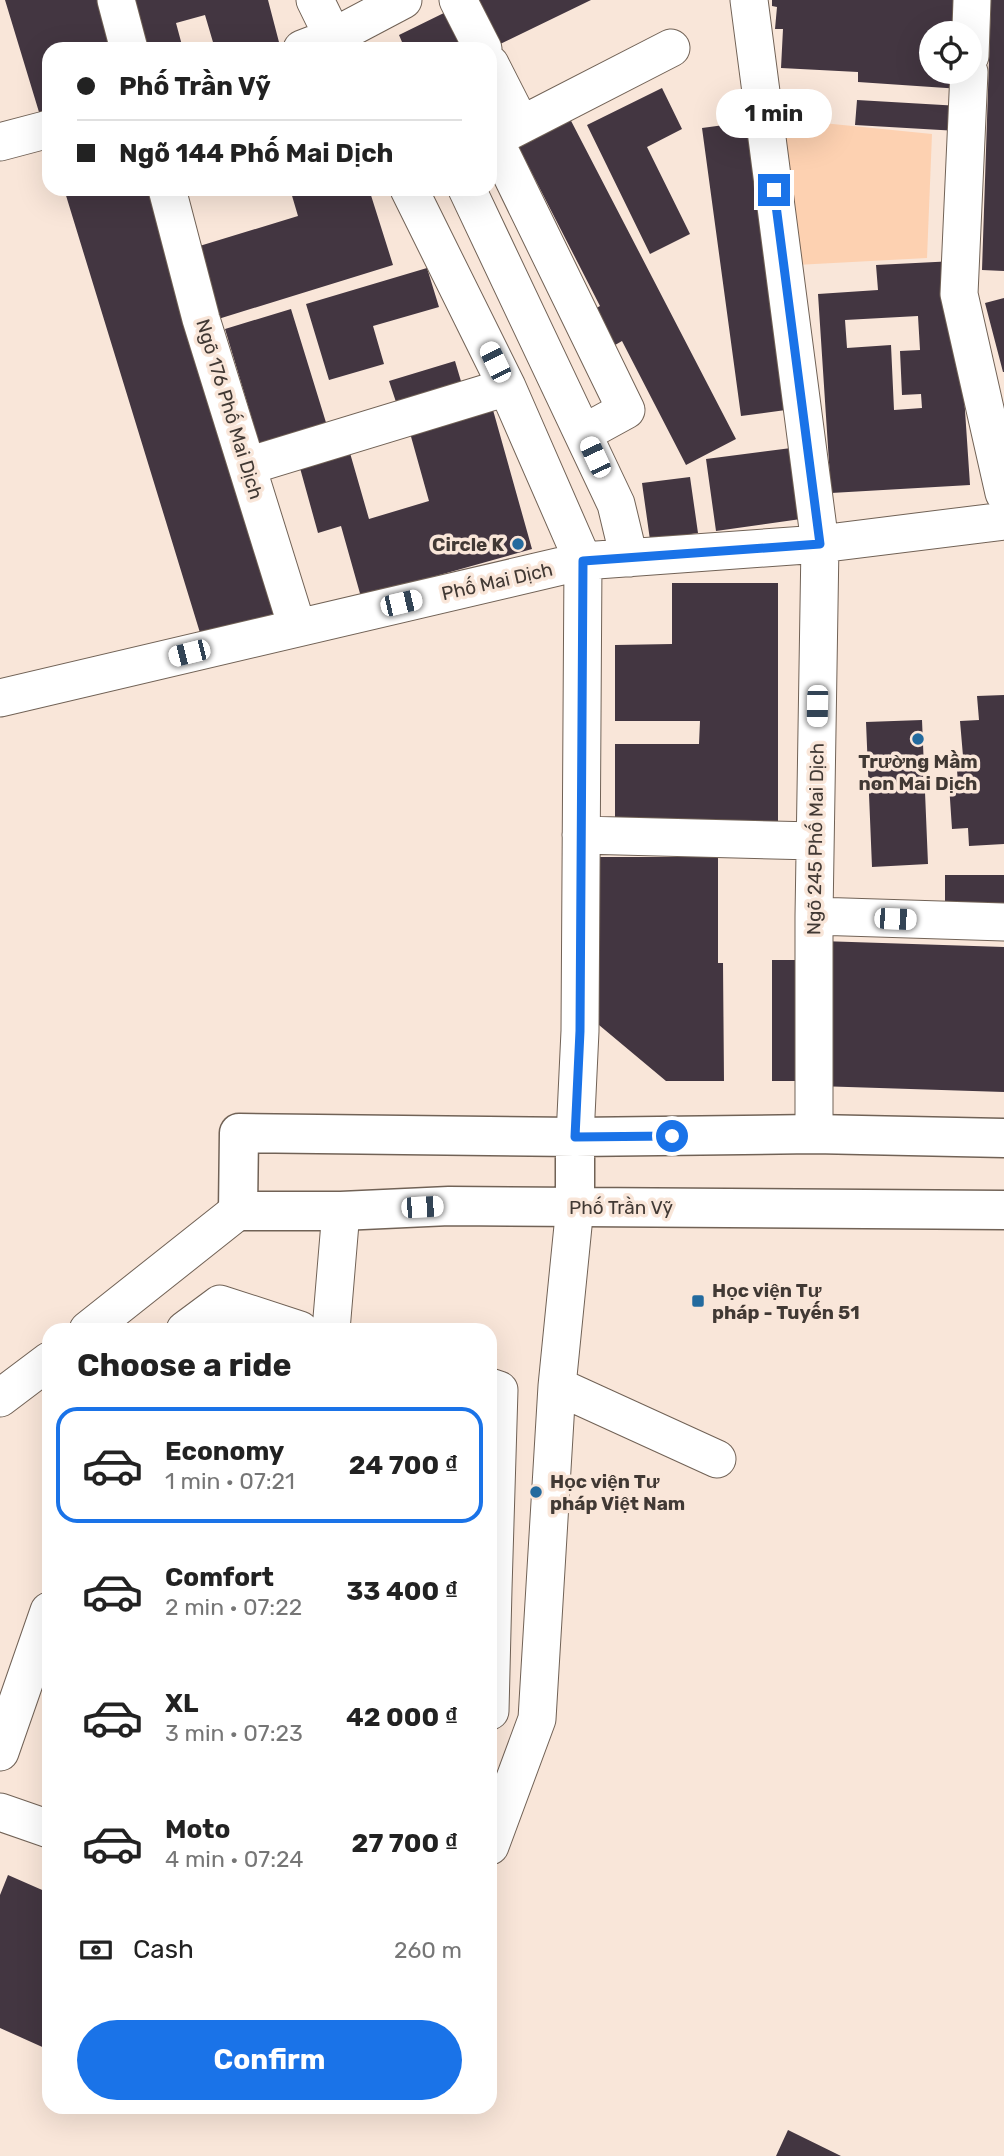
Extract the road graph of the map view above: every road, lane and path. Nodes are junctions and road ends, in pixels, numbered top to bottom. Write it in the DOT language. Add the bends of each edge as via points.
graph roads {
  1 [pos="116,0"];
  2 [pos="315,0"];
  3 [pos="403,0"];
  4 [pos="458,0"];
  5 [pos="749,0"];
  6 [pos="972,0"];
  7 [pos="971,21"];
  8 [pos="127,42"];
  9 [pos="323,42"];
  10 [pos="329,42"];
  11 [pos="479,42"];
  12 [pos="671,48"];
  13 [pos="968,84"];
  14 [pos="497,105"];
  15 [pos="42,132"];
  16 [pos="502,135"];
  17 [pos="0,142"];
  18 [pos="169,196"];
  19 [pos="412,196"];
  20 [pos="470,196"];
  21 [pos="507,387"];
  22 [pos="584,433"];
  23 [pos="248,466"];
  24 [pos="1004,493"];
  25 [pos="1004,521"];
  26 [pos="820,544"];
  27 [pos="629,558"];
  28 [pos="583,561"];
  29 [pos="297,627"];
  30 [pos="0,698"];
  31 [pos="581,835"];
  32 [pos="815,841"];
  33 [pos="814,916"];
  34 [pos="1004,922"];
  35 [pos="814,1134"];
  36 [pos="575,1137"];
  37 [pos="1004,1138"];
  38 [pos="575,1206"];
  39 [pos="1004,1210"];
  40 [pos="238,1211"];
  41 [pos="341,1211"];
  42 [pos="97,1323"];
  43 [pos="194,1323"];
  44 [pos="278,1323"];
  45 [pos="332,1323"];
  46 [pos="42,1366"];
  47 [pos="557,1386"];
  48 [pos="497,1389"];
  49 [pos="0,1398"];
  50 [pos="497,1447"];
  51 [pos="717,1459"];
  52 [pos="42,1631"];
  53 [pos="497,1728"];
  54 [pos="530,1738"];
  55 [pos="0,1752"];
  56 [pos="0,1812"];
  57 [pos="42,1827"];
  58 [pos="497,1827"];
  1 -- 8 [label="street"];
  2 -- 9 [label="street"];
  3 -- 10 [label="street"];
  4 -- 11 [label="street"];
  5 -- 26 [label="street, Ngõ 245 Phố Mai Dịch"];
  6 -- 7 [label="street"];
  12 -- 16 [label="street"];
  13 -- 24 [label="street" via="959,295"];
  14 -- 16 [label="street"];
  15 -- 17 [label="street"];
  16 -- 22 [label="street" via="626,410"];
  18 -- 23 [label="street, Ngõ 176 Phố Mai Dịch" via="201,319"];
  19 -- 21 [label="street"];
  20 -- 22 [label="street"];
  21 -- 23 [label="street"];
  21 -- 28 [label="street"];
  22 -- 27 [label="street" via="616,504"];
  23 -- 29 [label="street, Ngõ 176 Phố Mai Dịch"];
  25 -- 26 [label="street, Phố Mai Dịch"];
  26 -- 27 [label="street, Phố Mai Dịch"];
  26 -- 32 [label="street, Ngõ 245 Phố Mai Dịch"];
  27 -- 28 [label="street, Phố Mai Dịch"];
  28 -- 29 [label="street, Phố Mai Dịch"];
  28 -- 31 [label="street"];
  29 -- 30 [label="street, Phố Mai Dịch"];
  31 -- 32 [label="street"];
  31 -- 36 [label="street"];
  32 -- 33 [label="street, Ngõ 245 Phố Mai Dịch"];
  33 -- 34 [label="street"];
  33 -- 35 [label="street, Ngõ 245 Phố Mai Dịch"];
  35 -- 36 [label="main road"];
  35 -- 37 [label="main road"];
  36 -- 38 [label="main road"];
  36 -- 40 [label="main road" via="239,1133"];
  38 -- 39 [label="main road, Phố Trần Vỹ"];
  38 -- 41 [label="main road, Phố Trần Vỹ"];
  38 -- 47 [label="street"];
  40 -- 41 [label="main road, Phố Trần Vỹ"];
  40 -- 42 [label="street"];
  41 -- 45 [label="street"];
  43 -- 44 [label="street" via="220,1304"];
  46 -- 49 [label="street"];
  47 -- 51 [label="street"];
  47 -- 54 [label="street" via="537,1718"];
  48 -- 50 [label="street"];
  52 -- 55 [label="street"];
  53 -- 54 [label="street"];
  54 -- 58 [label="street"];
  56 -- 57 [label="street"];
}
